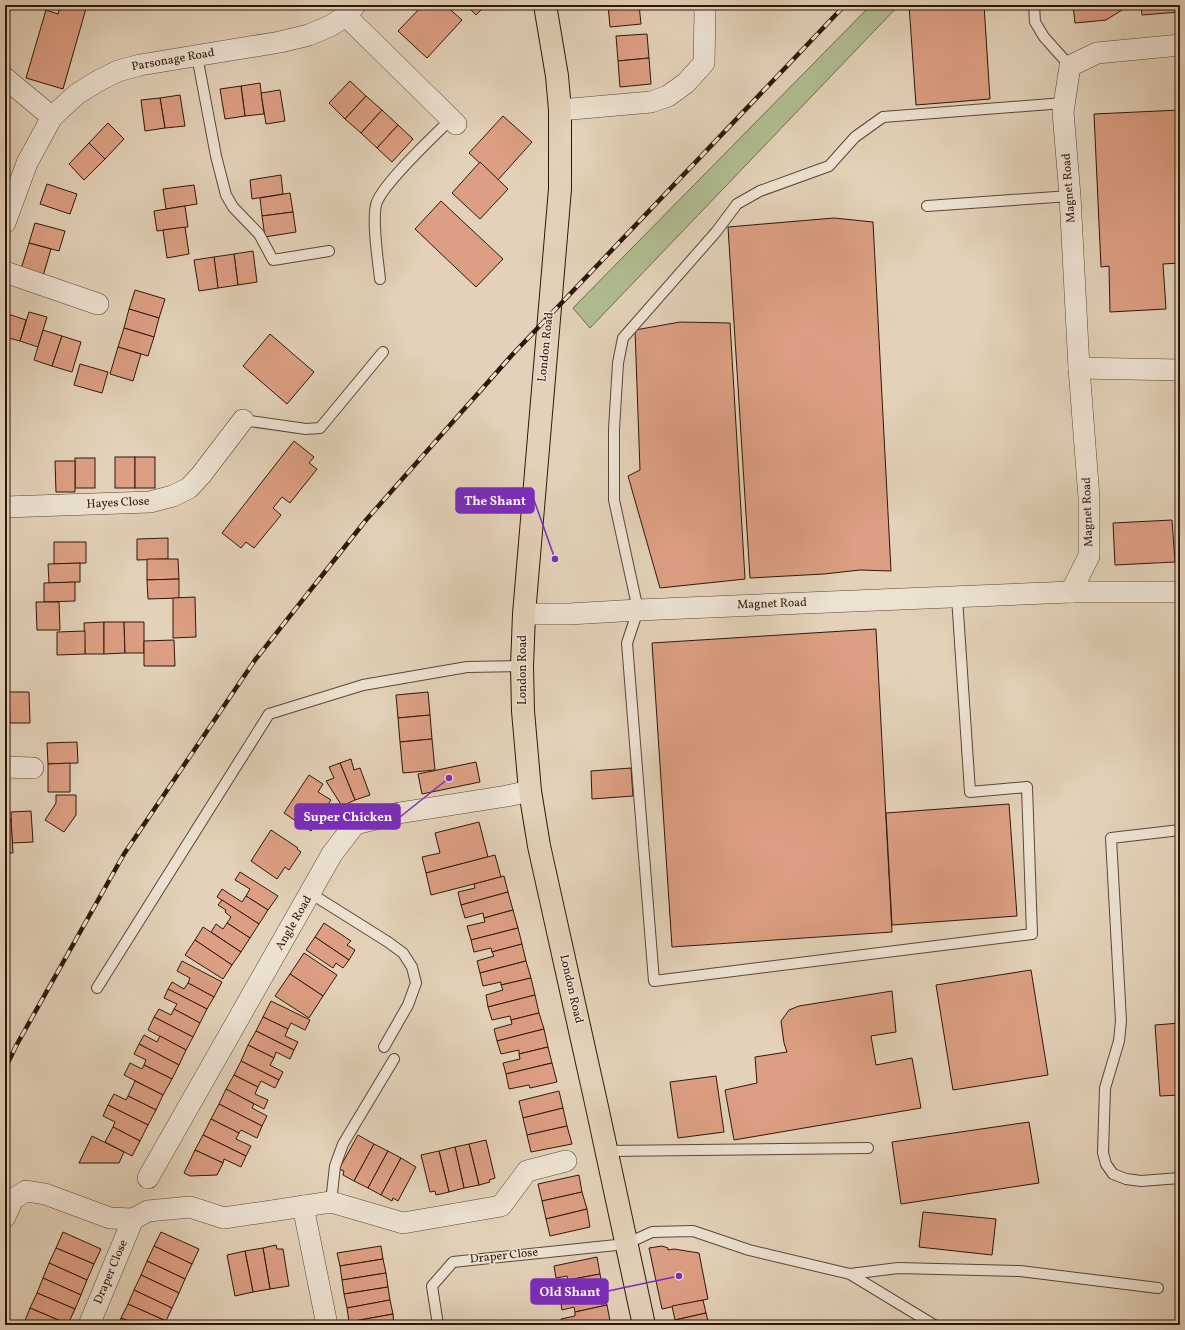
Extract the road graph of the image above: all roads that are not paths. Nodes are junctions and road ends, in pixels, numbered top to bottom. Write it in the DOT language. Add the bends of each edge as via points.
graph roads {
  1 [pos="545,5"];
  2 [pos="704,5"];
  3 [pos="1034,5"];
  4 [pos="350,10"];
  5 [pos="1180,45"];
  6 [pos="197,56"];
  7 [pos="1070,66"];
  8 [pos="5,78"];
  9 [pos="1064,103"];
  10 [pos="560,110"];
  11 [pos="52,117"];
  12 [pos="453,122"];
  13 [pos="1070,196"];
  14 [pos="927,206"];
  15 [pos="5,223"];
  16 [pos="329,250"];
  17 [pos="5,272"];
  18 [pos="380,279"];
  19 [pos="98,304"];
  20 [pos="383,352"];
  21 [pos="1079,368"];
  22 [pos="1180,370"];
  23 [pos="243,420"];
  24 [pos="5,507"];
  25 [pos="1071,592"];
  26 [pos="1180,592"];
  27 [pos="957,597"];
  28 [pos="638,610"];
  29 [pos="524,614"];
  30 [pos="522,666"];
  31 [pos="5,768"];
  32 [pos="33,768"];
  33 [pos="530,791"];
  34 [pos="1180,830"];
  35 [pos="310,893"];
  36 [pos="97,988"];
  37 [pos="384,1047"];
  38 [pos="394,1059"];
  39 [pos="868,1148"];
  40 [pos="607,1151"];
  41 [pos="566,1161"];
  42 [pos="148,1178"];
  43 [pos="1180,1178"];
  44 [pos="331,1202"];
  45 [pos="303,1206"];
  46 [pos="5,1217"];
  47 [pos="133,1219"];
  48 [pos="626,1244"];
  49 [pos="850,1274"];
  50 [pos="1158,1288"];
  51 [pos="89,1325"];
  52 [pos="327,1325"];
  53 [pos="438,1325"];
  54 [pos="644,1325"];
  55 [pos="934,1325"];
  1 -- 10 [label="main road, London Road"];
  2 -- 10 [label="street" via="704,63 686,83 668,96 651,102"];
  3 -- 7 [label="lane" via="1035,22 1044,37"];
  4 -- 6 [label="street, Parsonage Road" via="330,26 309,35"];
  4 -- 12 [label="street, Parsonage Road"];
  5 -- 7 [label="street" via="1097,53"];
  6 -- 11 [label="street, Parsonage Road" via="118,71 77,94"];
  6 -- 16 [label="lane" via="216,156 226,195 233,207 259,234 273,260"];
  7 -- 9 [label="street, Magnet Road"];
  8 -- 11 [label="street"];
  9 -- 13 [label="street, Magnet Road" via="1062,112"];
  9 -- 28 [label="lane" via="883,117 855,136 829,166 760,191 736,204 716,232 623,338 618,363 614,429 614,500"];
  10 -- 29 [label="main road, London Road" via="560,189"];
  11 -- 15 [label="street, Parsonage Road" via="27,163"];
  12 -- 18 [label="lane" via="388,184 376,203 374,216"];
  13 -- 14 [label="lane"];
  13 -- 21 [label="street, Magnet Road"];
  17 -- 19 [label="street"];
  20 -- 23 [label="lane" via="320,428 306,429"];
  21 -- 22 [label="street"];
  21 -- 25 [label="street, Magnet Road" via="1089,498 1089,556"];
  23 -- 24 [label="street, Hayes Close" via="201,475 189,488 173,496 150,502"];
  25 -- 26 [label="street"];
  25 -- 27 [label="street, Magnet Road"];
  27 -- 28 [label="street, Magnet Road"];
  27 -- 28 [label="lane" via="970,792 1027,787 1032,934 654,981 627,642"];
  28 -- 29 [label="street, Magnet Road"];
  29 -- 30 [label="main road, London Road"];
  30 -- 33 [label="main road, London Road" via="522,711"];
  30 -- 36 [label="lane" via="467,667 363,685 270,714"];
  31 -- 32 [label="street"];
  33 -- 35 [label="street, Angle Road" via="399,813 355,824 332,854"];
  33 -- 40 [label="main road, London Road" via="539,846"];
  34 -- 43 [label="lane" via="1111,838 1121,1021 1119,1041 1105,1088 1103,1153 1106,1164 1113,1174 1126,1180"];
  35 -- 37 [label="lane" via="388,942 403,953 412,967 416,983 408,1006"];
  35 -- 42 [label="street, Angle Road"];
  38 -- 44 [label="lane" via="343,1144 335,1166"];
  39 -- 40 [label="lane"];
  40 -- 48 [label="main road, London Road"];
  41 -- 44 [label="street" via="528,1171 501,1206 403,1223"];
  44 -- 45 [label="street"];
  45 -- 47 [label="street" via="224,1218 190,1207 148,1211"];
  45 -- 52 [label="street"];
  46 -- 47 [label="street" via="13,1198 26,1191 45,1194 110,1218"];
  47 -- 51 [label="street, Draper Close"];
  48 -- 49 [label="lane, Draper Close" via="652,1232 693,1231 749,1250"];
  48 -- 53 [label="lane, Draper Close" via="453,1262 432,1286"];
  48 -- 54 [label="main road, London Road"];
  49 -- 50 [label="lane" via="898,1268 1020,1271"];
  49 -- 55 [label="lane"];
}
